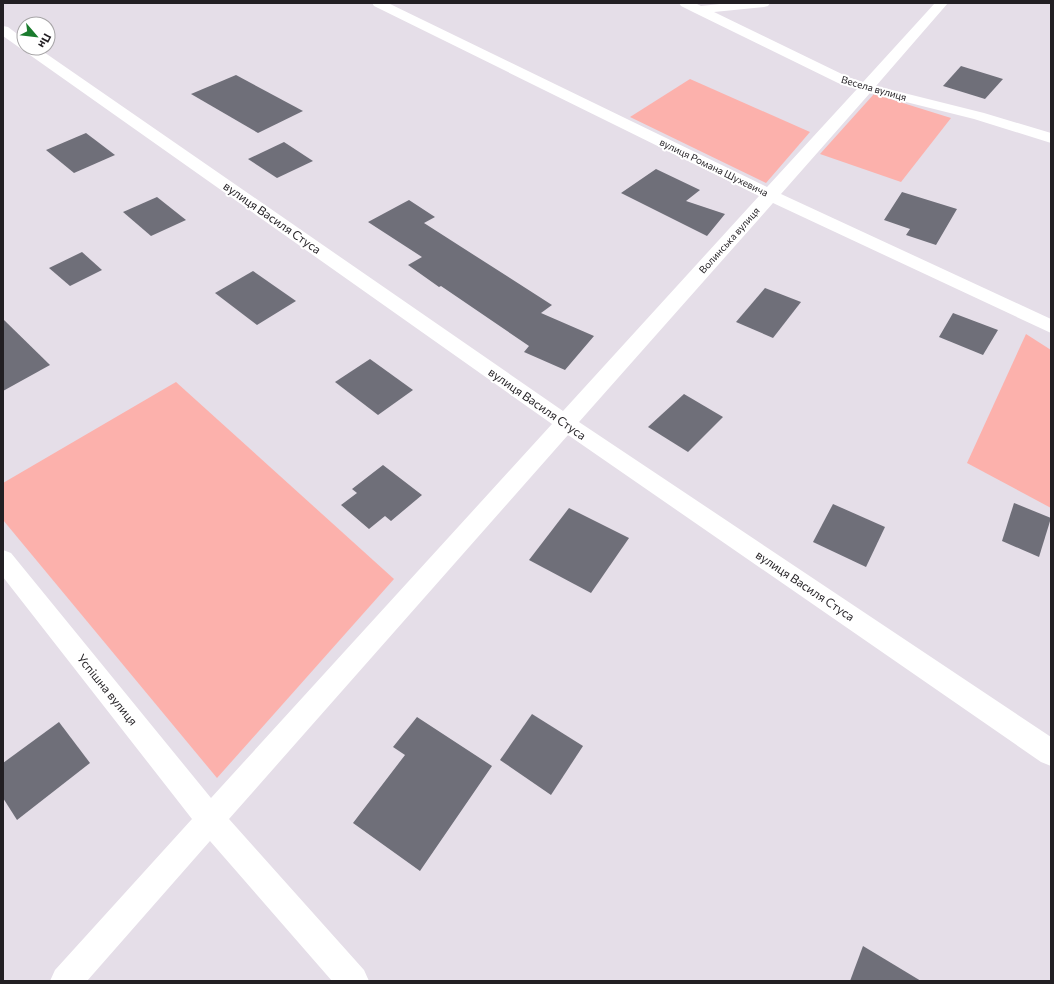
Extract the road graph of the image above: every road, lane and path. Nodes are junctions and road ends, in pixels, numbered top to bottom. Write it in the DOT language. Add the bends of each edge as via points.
graph roads {
  1 [pos="378,3"];
  2 [pos="685,3"];
  3 [pos="764,3"];
  4 [pos="942,3"];
  5 [pos="699,10"];
  6 [pos="3,30"];
  7 [pos="16,39"];
  8 [pos="40,56"];
  9 [pos="865,87"];
  10 [pos="1051,138"];
  11 [pos="770,195"];
  12 [pos="1051,327"];
  13 [pos="565,423"];
  14 [pos="3,560"];
  15 [pos="1051,753"];
  16 [pos="211,820"];
  17 [pos="66,981"];
  18 [pos="353,981"];
  1 -- 11 [label="street, вулиця Романа Шухевича"];
  2 -- 5 [label="street, Весела вулиця"];
  3 -- 5 [label="street"];
  4 -- 9 [label="street, Волинська вулиця"];
  5 -- 9 [label="street, Весела вулиця" via="843,80"];
  6 -- 7 [label="street"];
  8 -- 13 [label="street, вулиця Василя Стуса"];
  9 -- 10 [label="street, Весела вулиця" via="979,116"];
  9 -- 11 [label="street, Волинська вулиця"];
  11 -- 12 [label="street, вулиця Романа Шухевича"];
  11 -- 13 [label="street, Волинська вулиця"];
  13 -- 15 [label="street, вулиця Василя Стуса"];
  13 -- 16 [label="street, Волинська вулиця"];
  14 -- 16 [label="street, Успішна вулиця"];
  16 -- 17 [label="street, Волинська вулиця"];
  16 -- 18 [label="street, Успішна вулиця"];
}
